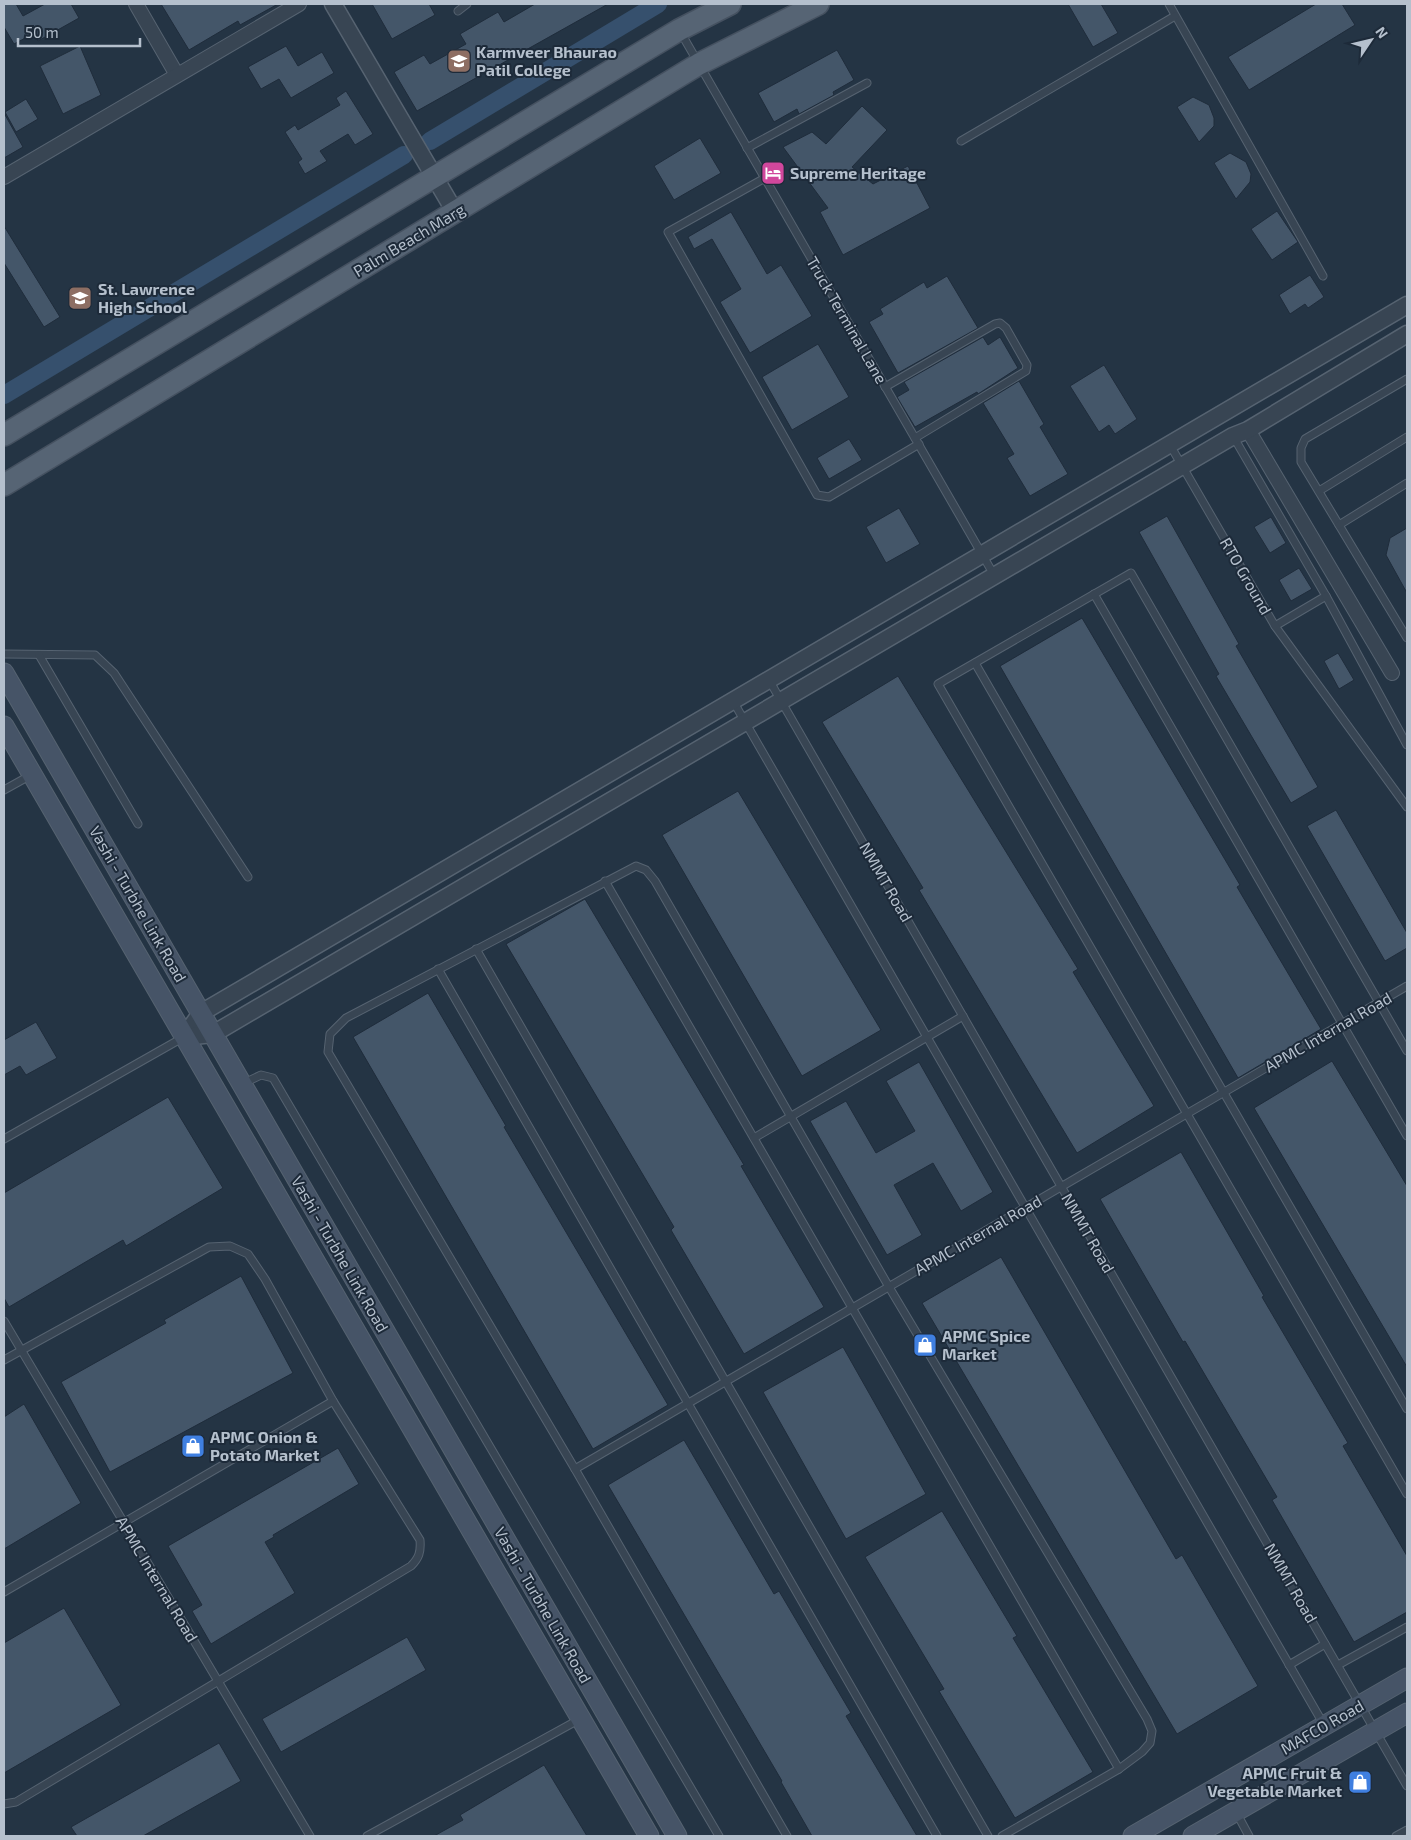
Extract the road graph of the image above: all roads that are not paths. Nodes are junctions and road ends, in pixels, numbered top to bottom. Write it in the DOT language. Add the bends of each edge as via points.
graph roads {
  1 [pos="136,4"];
  2 [pos="298,4"];
  3 [pos="333,4"];
  4 [pos="467,4"];
  5 [pos="730,4"];
  6 [pos="818,4"];
  7 [pos="1168,4"];
  8 [pos="458,11"];
  9 [pos="1175,16"];
  10 [pos="679,30"];
  11 [pos="699,64"];
  12 [pos="177,75"];
  13 [pos="867,83"];
  14 [pos="960,141"];
  15 [pos="748,148"];
  16 [pos="4,177"];
  17 [pos="434,177"];
  18 [pos="765,178"];
  19 [pos="455,212"];
  20 [pos="1322,276"];
  21 [pos="1407,305"];
  22 [pos="1407,334"];
  23 [pos="1407,379"];
  24 [pos="885,387"];
  25 [pos="1240,433"];
  26 [pos="4,435"];
  27 [pos="1407,437"];
  28 [pos="917,441"];
  29 [pos="1169,445"];
  30 [pos="1182,466"];
  31 [pos="11,481"];
  32 [pos="1407,483"];
  33 [pos="1319,491"];
  34 [pos="4,495"];
  35 [pos="1340,525"];
  36 [pos="982,554"];
  37 [pos="995,576"];
  38 [pos="1094,594"];
  39 [pos="1326,596"];
  40 [pos="1275,626"];
  41 [pos="1407,638"];
  42 [pos="4,654"];
  43 [pos="39,655"];
  44 [pos="975,663"];
  45 [pos="1392,672"];
  46 [pos="4,673"];
  47 [pos="769,680"];
  48 [pos="733,701"];
  49 [pos="781,701"];
  50 [pos="745,722"];
  51 [pos="4,726"];
  52 [pos="1407,745"];
  53 [pos="32,774"];
  54 [pos="4,790"];
  55 [pos="1407,807"];
  56 [pos="138,824"];
  57 [pos="248,877"];
  58 [pos="605,880"];
  59 [pos="476,949"];
  60 [pos="438,969"];
  61 [pos="1407,986"];
  62 [pos="1379,1002"];
  63 [pos="201,1013"];
  64 [pos="963,1016"];
  65 [pos="1342,1024"];
  66 [pos="213,1034"];
  67 [pos="184,1037"];
  68 [pos="927,1037"];
  69 [pos="1407,1051"];
  70 [pos="242,1084"];
  71 [pos="1224,1093"];
  72 [pos="1187,1114"];
  73 [pos="791,1117"];
  74 [pos="1407,1136"];
  75 [pos="754,1138"];
  76 [pos="4,1139"];
  77 [pos="1062,1187"];
  78 [pos="1025,1208"];
  79 [pos="890,1287"];
  80 [pos="853,1308"];
  81 [pos="4,1321"];
  82 [pos="21,1350"];
  83 [pos="4,1360"];
  84 [pos="725,1382"];
  85 [pos="334,1401"];
  86 [pos="688,1404"];
  87 [pos="1407,1409"];
  88 [pos="575,1469"];
  89 [pos="1407,1494"];
  90 [pos="124,1524"];
  91 [pos="4,1592"];
  92 [pos="1407,1627"];
  93 [pos="1325,1644"];
  94 [pos="1289,1665"];
  95 [pos="1338,1665"];
  96 [pos="1407,1678"];
  97 [pos="217,1681"];
  98 [pos="1360,1705"];
  99 [pos="602,1706"];
  100 [pos="1407,1713"];
  101 [pos="580,1719"];
  102 [pos="1324,1726"];
  103 [pos="1376,1731"];
  104 [pos="1119,1769"];
  105 [pos="1407,1786"];
  106 [pos="4,1804"];
  107 [pos="1236,1812"];
  108 [pos="1407,1830"];
  109 [pos="1202,1834"];
  110 [pos="310,1836"];
  111 [pos="367,1836"];
  112 [pos="649,1836"];
  113 [pos="677,1836"];
  114 [pos="719,1836"];
  115 [pos="787,1836"];
  116 [pos="937,1836"];
  117 [pos="988,1836"];
  118 [pos="1002,1836"];
  119 [pos="1133,1836"];
  120 [pos="1249,1836"];
  121 [pos="1396,1836"];
  1 -- 12 [label="street"];
  2 -- 12 [label="street"];
  3 -- 17 [label="street"];
  4 -- 8 [label="lane"];
  5 -- 10 [label="main road"];
  6 -- 11 [label="main road, Palm Beach Marg"];
  7 -- 9 [label="lane"];
  9 -- 14 [label="lane"];
  9 -- 20 [label="lane"];
  10 -- 11 [label="lane, Truck Terminal Lane"];
  10 -- 17 [label="main road"];
  11 -- 15 [label="lane, Truck Terminal Lane"];
  11 -- 19 [label="main road, Palm Beach Marg"];
  12 -- 16 [label="street"];
  13 -- 15 [label="lane"];
  15 -- 18 [label="lane, Truck Terminal Lane"];
  17 -- 19 [label="street"];
  17 -- 26 [label="main road"];
  18 -- 24 [label="lane, Truck Terminal Lane"];
  18 -- 28 [label="lane" via="668,232 817,494 828,497"];
  19 -- 31 [label="main road, Palm Beach Marg"];
  21 -- 29 [label="street"];
  22 -- 25 [label="street"];
  23 -- 33 [label="lane" via="1305,439 1301,462"];
  24 -- 28 [label="lane, Truck Terminal Lane"];
  24 -- 28 [label="lane" via="995,324 1006,328 1027,365 1026,371"];
  25 -- 30 [label="street"];
  25 -- 39 [label="lane"];
  25 -- 45 [label="street"];
  27 -- 33 [label="lane"];
  28 -- 36 [label="lane, Truck Terminal Lane"];
  29 -- 30 [label="lane, RTO Ground"];
  29 -- 36 [label="street"];
  30 -- 37 [label="street"];
  30 -- 40 [label="lane, RTO Ground"];
  31 -- 34 [label="main road"];
  32 -- 35 [label="lane"];
  33 -- 35 [label="lane"];
  35 -- 41 [label="lane"];
  36 -- 37 [label="lane, Truck Terminal Lane"];
  36 -- 47 [label="street"];
  37 -- 49 [label="street"];
  38 -- 44 [label="lane"];
  38 -- 62 [label="lane" via="1131,573"];
  38 -- 65 [label="lane"];
  39 -- 40 [label="lane, RTO Ground"];
  39 -- 52 [label="lane"];
  40 -- 55 [label="lane"];
  42 -- 43 [label="lane"];
  43 -- 56 [label="lane"];
  43 -- 57 [label="lane" via="95,655 114,673"];
  44 -- 71 [label="lane"];
  44 -- 72 [label="lane" via="938,684"];
  46 -- 63 [label="main road, Vashi - Turbhe Link Road"];
  47 -- 48 [label="street"];
  47 -- 49 [label="lane, NMMT Road"];
  48 -- 50 [label="lane"];
  48 -- 63 [label="street"];
  49 -- 50 [label="street"];
  49 -- 64 [label="lane, NMMT Road"];
  50 -- 66 [label="street"];
  50 -- 68 [label="lane"];
  51 -- 53 [label="main road, Vashi - Turbhe Link Road"];
  53 -- 54 [label="lane"];
  53 -- 67 [label="main road, Vashi - Turbhe Link Road"];
  58 -- 59 [label="lane"];
  58 -- 73 [label="lane" via="636,866 646,870 655,881"];
  58 -- 75 [label="lane"];
  59 -- 60 [label="lane"];
  59 -- 84 [label="lane"];
  60 -- 86 [label="lane"];
  60 -- 88 [label="lane" via="346,1018 330,1034 328,1052"];
  61 -- 62 [label="lane, APMC Internal Road"];
  62 -- 65 [label="lane, APMC Internal Road"];
  62 -- 69 [label="lane"];
  63 -- 66 [label="main road, Vashi - Turbhe Link Road"];
  63 -- 67 [label="street"];
  64 -- 68 [label="lane"];
  64 -- 77 [label="lane, NMMT Road"];
  65 -- 71 [label="lane, APMC Internal Road"];
  65 -- 74 [label="lane"];
  66 -- 67 [label="street"];
  66 -- 70 [label="main road, Vashi - Turbhe Link Road"];
  67 -- 76 [label="lane"];
  67 -- 101 [label="main road, Vashi - Turbhe Link Road"];
  68 -- 73 [label="lane"];
  68 -- 78 [label="lane"];
  70 -- 99 [label="main road, Vashi - Turbhe Link Road"];
  70 -- 114 [label="lane" via="261,1075 273,1078"];
  71 -- 72 [label="lane, APMC Internal Road"];
  71 -- 87 [label="lane"];
  72 -- 77 [label="lane, APMC Internal Road"];
  72 -- 89 [label="lane"];
  73 -- 75 [label="lane"];
  73 -- 79 [label="lane"];
  75 -- 80 [label="lane"];
  77 -- 78 [label="lane, APMC Internal Road"];
  77 -- 93 [label="lane, NMMT Road"];
  78 -- 79 [label="lane, APMC Internal Road"];
  78 -- 94 [label="lane"];
  79 -- 80 [label="lane, APMC Internal Road"];
  79 -- 104 [label="lane" via="1147,1719 1152,1731 1150,1743"];
  80 -- 84 [label="lane, APMC Internal Road"];
  80 -- 104 [label="lane"];
  81 -- 82 [label="lane, APMC Internal Road"];
  82 -- 83 [label="lane"];
  82 -- 85 [label="lane" via="209,1247 230,1246 248,1254 265,1279"];
  82 -- 90 [label="lane, APMC Internal Road"];
  84 -- 86 [label="lane, APMC Internal Road"];
  84 -- 117 [label="lane"];
  85 -- 90 [label="lane"];
  85 -- 97 [label="lane" via="420,1540 418,1559"];
  86 -- 88 [label="lane, APMC Internal Road"];
  86 -- 116 [label="lane"];
  88 -- 115 [label="lane"];
  90 -- 91 [label="lane"];
  90 -- 97 [label="lane, APMC Internal Road"];
  92 -- 95 [label="lane"];
  93 -- 94 [label="lane"];
  93 -- 95 [label="lane, NMMT Road"];
  94 -- 102 [label="lane"];
  95 -- 98 [label="lane, NMMT Road"];
  96 -- 98 [label="main road, MAFCO Road"];
  97 -- 106 [label="lane" via="16,1802"];
  97 -- 110 [label="lane, APMC Internal Road"];
  98 -- 102 [label="main road, MAFCO Road"];
  98 -- 103 [label="lane, NMMT Road"];
  99 -- 101 [label="street"];
  99 -- 113 [label="main road, Vashi - Turbhe Link Road"];
  100 -- 103 [label="main road, MAFCO Road"];
  101 -- 111 [label="lane"];
  101 -- 112 [label="main road, Vashi - Turbhe Link Road"];
  102 -- 119 [label="main road, MAFCO Road"];
  103 -- 105 [label="lane, NMMT Road"];
  103 -- 107 [label="main road, MAFCO Road"];
  104 -- 118 [label="lane"];
  107 -- 109 [label="main road, MAFCO Road"];
  107 -- 120 [label="lane"];
  108 -- 121 [label="lane"];
}
